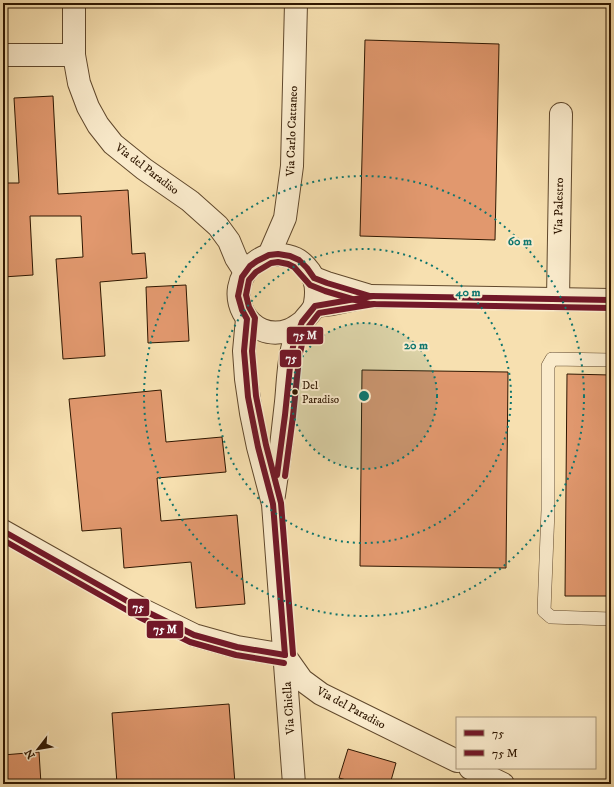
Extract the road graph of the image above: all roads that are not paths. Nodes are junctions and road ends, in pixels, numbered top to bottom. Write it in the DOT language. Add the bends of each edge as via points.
graph roads {
  1 [pos="74,3"];
  2 [pos="296,3"];
  3 [pos="3,55"];
  4 [pos="74,55"];
  5 [pos="561,114"];
  6 [pos="269,255"];
  7 [pos="245,272"];
  8 [pos="314,278"];
  9 [pos="370,296"];
  10 [pos="558,299"];
  11 [pos="611,300"];
  12 [pos="309,314"];
  13 [pos="247,319"];
  14 [pos="611,360"];
  15 [pos="273,504"];
  16 [pos="3,531"];
  17 [pos="611,619"];
  18 [pos="285,654"];
  19 [pos="456,761"];
  20 [pos="472,769"];
  21 [pos="294,784"];
  22 [pos="503,784"];
  1 -- 4 [label="street, Via del Paradiso"];
  2 -- 6 [label="street, Via Carlo Cattaneo" via="292,166 285,218"];
  3 -- 4 [label="street"];
  4 -- 7 [label="street, Via del Paradiso" via="79,83 98,125 113,144 190,201 218,226"];
  5 -- 10 [label="street, Via Palestro"];
  6 -- 7 [label="street" via="257,261"];
  6 -- 8 [label="street" via="290,256 299,260"];
  7 -- 13 [label="street, Via del Paradiso" via="238,296"];
  8 -- 9 [label="street"];
  8 -- 12 [label="street, Via del Paradiso" via="316,295"];
  9 -- 10 [label="street"];
  9 -- 12 [label="street" via="332,304"];
  10 -- 11 [label="street"];
  12 -- 13 [label="street" via="289,330 276,332 264,330"];
  12 -- 15 [label="street, Via del Paradiso" via="294,342 291,357"];
  13 -- 15 [label="street, Via del Paradiso" via="244,351 248,396"];
  14 -- 17 [label="lane" via="552,359 548,366 548,510 544,611 551,618"];
  15 -- 18 [label="street, Via del Paradiso"];
  16 -- 18 [label="street" via="143,610 194,635 237,647"];
  18 -- 19 [label="street, Via del Paradiso" via="302,680 321,694"];
  18 -- 21 [label="street, Via Chiella"];
  20 -- 22 [label="street"];
}
